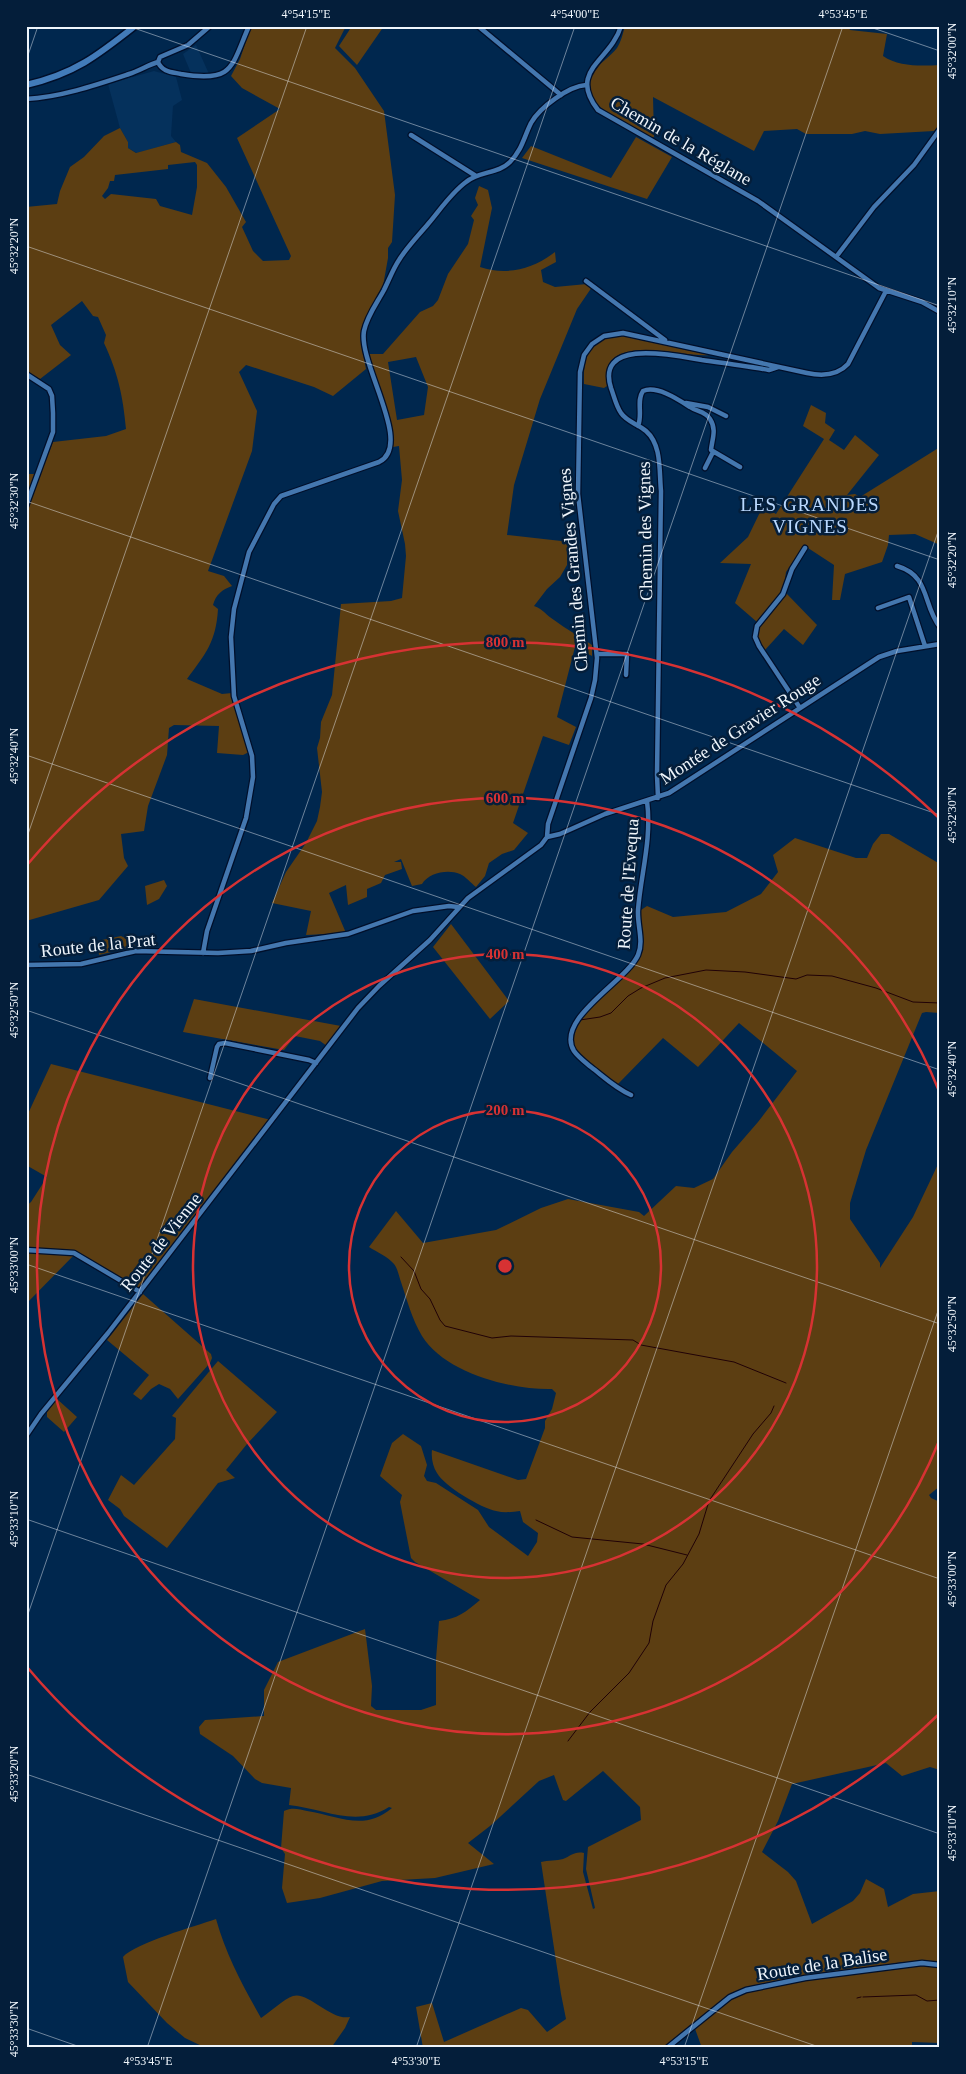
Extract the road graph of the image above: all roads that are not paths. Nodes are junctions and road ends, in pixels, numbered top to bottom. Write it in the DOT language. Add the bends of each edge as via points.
graph roads {
  1 [pos="135,26"];
  2 [pos="210,26"];
  3 [pos="249,26"];
  4 [pos="478,26"];
  5 [pos="620,26"];
  6 [pos="158,62"];
  7 [pos="26,85"];
  8 [pos="586,85"];
  9 [pos="561,95"];
  10 [pos="26,99"];
  11 [pos="940,129"];
  12 [pos="411,135"];
  13 [pos="476,176"];
  14 [pos="836,257"];
  15 [pos="586,281"];
  16 [pos="886,291"];
  17 [pos="940,312"];
  18 [pos="666,341"];
  19 [pos="778,366"];
  20 [pos="26,374"];
  21 [pos="686,403"];
  22 [pos="726,416"];
  23 [pos="638,426"];
  24 [pos="714,452"];
  25 [pos="740,467"];
  26 [pos="705,468"];
  27 [pos="26,506"];
  28 [pos="805,548"];
  29 [pos="897,566"];
  30 [pos="878,608"];
  31 [pos="940,627"];
  32 [pos="940,644"];
  33 [pos="925,646"];
  34 [pos="596,654"];
  35 [pos="626,675"];
  36 [pos="800,708"];
  37 [pos="658,798"];
  38 [pos="647,801"];
  39 [pos="547,837"];
  40 [pos="458,907"];
  41 [pos="203,953"];
  42 [pos="26,965"];
  43 [pos="316,1063"];
  44 [pos="210,1078"];
  45 [pos="631,1095"];
  46 [pos="26,1250"];
  47 [pos="140,1292"];
  48 [pos="26,1436"];
  49 [pos="940,1965"];
  50 [pos="667,2048"];
  1 -- 7 [label="main road" via="77,69"];
  2 -- 6 [label="street" via="188,45 162,56"];
  3 -- 6 [label="street" via="234,63 219,75 201,77 168,71 162,69"];
  4 -- 9 [label="street"];
  5 -- 8 [label="street" via="615,42 591,70"];
  6 -- 10 [label="street" via="72,91"];
  8 -- 9 [label="street"];
  8 -- 14 [label="street, Chemin de la Réglane" via="593,104 609,118 743,192"];
  9 -- 13 [label="street" via="534,118 522,148 508,165"];
  11 -- 14 [label="street" via="914,165 874,207"];
  12 -- 13 [label="street"];
  13 -- 41 [label="street" via="458,189 399,260 364,329 366,360 388,422 392,444 390,453 379,462 281,496 268,514 246,560 231,637 234,696 252,756 253,777 246,818 207,931"];
  14 -- 16 [label="street, Chemin de la Réglane"];
  15 -- 18 [label="street"];
  16 -- 17 [label="street, Chemin de la Réglane" via="922,302"];
  16 -- 19 [label="street, Chemin des Grandes Vignes" via="844,368 816,375"];
  18 -- 19 [label="street, Chemin des Grandes Vignes"];
  18 -- 34 [label="street, Chemin des Grandes Vignes" via="613,333 592,344 582,362 578,494"];
  19 -- 23 [label="street, Chemin des Vignes" via="769,370 653,352 627,356 610,369 609,379 621,413"];
  20 -- 27 [label="street" via="46,385 51,392 53,432"];
  21 -- 22 [label="street" via="708,407"];
  21 -- 23 [label="street" via="654,389 646,389 640,397"];
  21 -- 24 [label="street" via="712,421 714,436 711,450"];
  23 -- 37 [label="street, Chemin des Vignes" via="648,432 654,442 661,491"];
  24 -- 25 [label="street"];
  24 -- 26 [label="street"];
  28 -- 36 [label="street" via="792,569 783,594 760,620 755,631 759,646"];
  29 -- 31 [label="street" via="921,582"];
  30 -- 33 [label="street" via="909,597"];
  32 -- 33 [label="street, Montée de Gravier Rouge"];
  33 -- 36 [label="street, Montée de Gravier Rouge" via="879,657"];
  34 -- 35 [label="street" via="627,654"];
  34 -- 39 [label="street, Chemin des Grandes Vignes" via="596,680 548,824"];
  36 -- 37 [label="street, Montée de Gravier Rouge"];
  37 -- 38 [label="street, Montée de Gravier Rouge"];
  38 -- 39 [label="street, Montée de Gravier Rouge"];
  38 -- 45 [label="street, Route de l'Evequa" via="648,842 638,912 639,952 625,973 580,1016 572,1036 576,1054 612,1085"];
  39 -- 40 [label="street, Montée de Gravier Rouge" via="541,845"];
  40 -- 41 [label="street, Route de la Prat" via="413,910 342,935 251,951"];
  40 -- 43 [label="street, Route de Vienne" via="430,940 365,1000"];
  41 -- 42 [label="street, Route de la Prat" via="136,951 81,964"];
  43 -- 44 [label="street" via="225,1043 217,1047"];
  43 -- 47 [label="street, Route de Vienne"];
  46 -- 47 [label="street" via="74,1253"];
  47 -- 48 [label="street, Route de Vienne"];
  49 -- 50 [label="street, Route de la Balise" via="922,1964 805,1978 746,1990 730,1997"];
}
